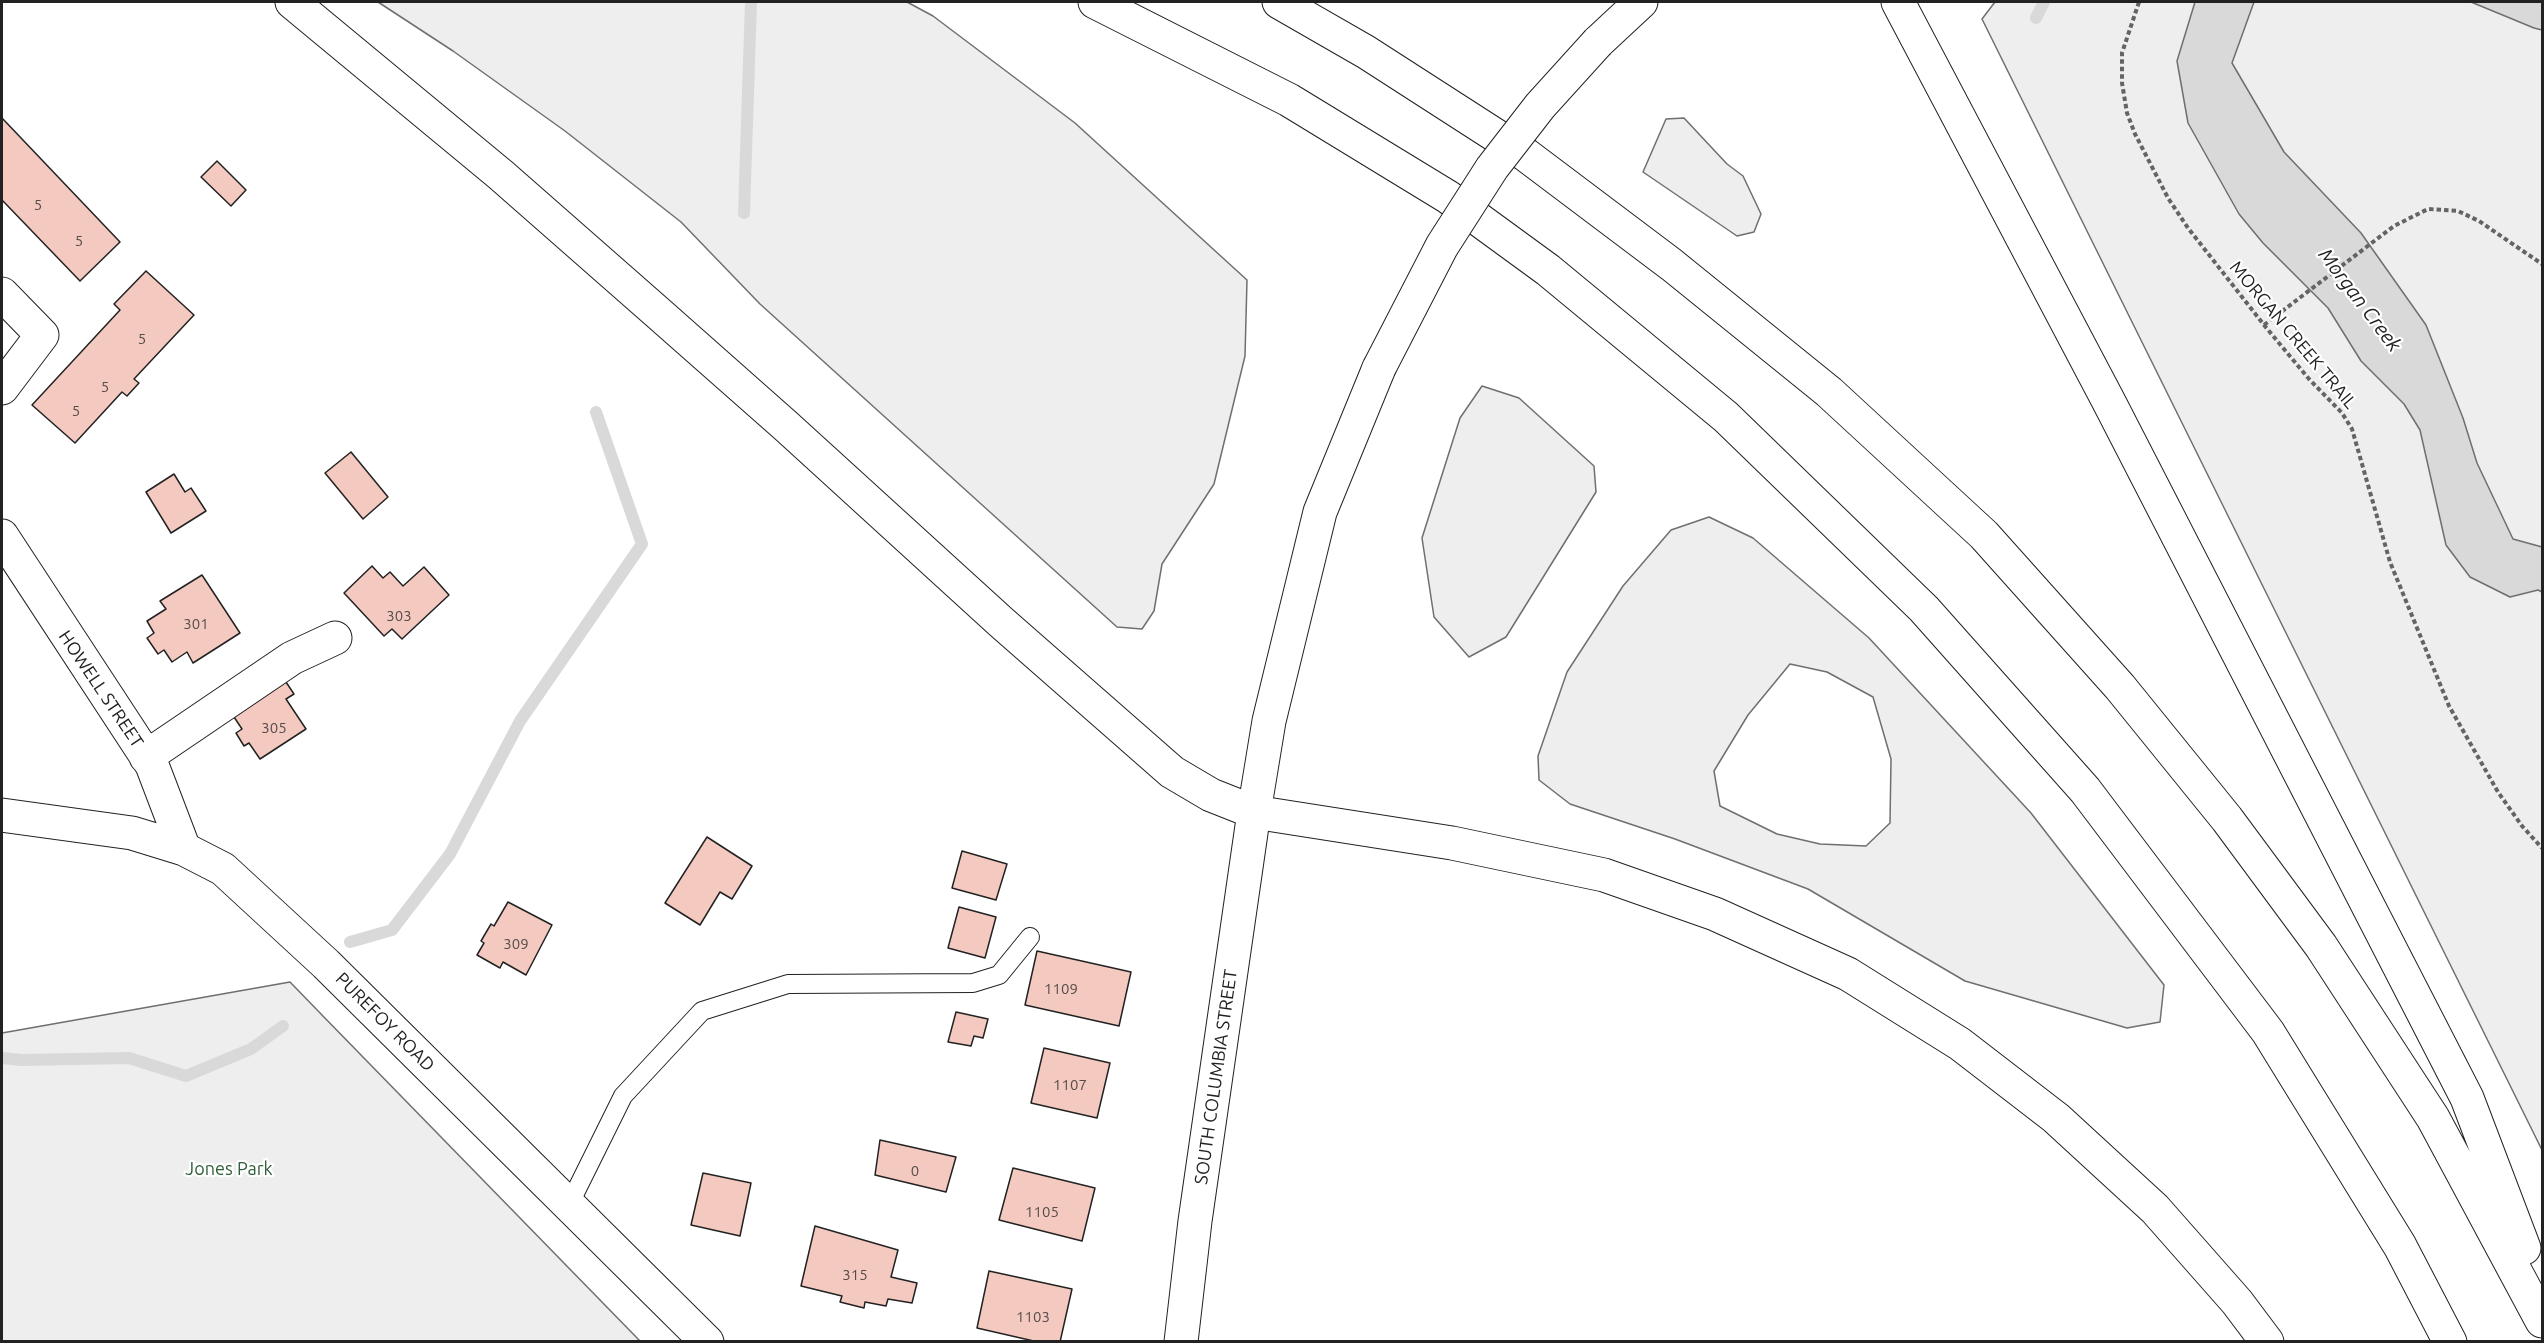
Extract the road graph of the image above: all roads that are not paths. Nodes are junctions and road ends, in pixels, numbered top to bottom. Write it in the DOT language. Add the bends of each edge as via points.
graph roads {
  1 [pos="292,2"];
  2 [pos="1095,2"];
  3 [pos="1279,2"];
  4 [pos="1641,2"];
  5 [pos="1898,2"];
  6 [pos="2,294"];
  7 [pos="2,388"];
  8 [pos="2,536"];
  9 [pos="334,638"];
  10 [pos="146,757"];
  11 [pos="1254,812"];
  12 [pos="2,815"];
  13 [pos="184,849"];
  14 [pos="1030,937"];
  15 [pos="569,1205"];
  16 [pos="2542,1297"];
  17 [pos="2542,1321"];
  18 [pos="707,1341"];
  19 [pos="1181,1341"];
  20 [pos="2266,1341"];
  21 [pos="2450,1341"];
  1 -- 11 [label="main road" via="501,175 1172,772 1211,795"];
  2 -- 21 [label="main road" via="1289,100 1448,197 1548,270 1726,417 1924,609 2085,790 2268,1032 2400,1246"];
  3 -- 17 [label="main road" via="1526,155 1645,245 1829,393 1983,535 2120,687 2227,819 2321,946 2433,1118"];
  4 -- 11 [label="main road, SOUTH COLUMBIA STREET, bridge" via="1540,106 1492,168 1442,246 1379,368 1320,512 1269,721"];
  5 -- 16 [label="main road" via="2467,1098"];
  6 -- 7 [label="main road" via="42,335"];
  8 -- 10 [label="main road, HOWELL STREET"];
  9 -- 10 [label="main road" via="292,658"];
  10 -- 13 [label="main road, HOWELL STREET"];
  11 -- 19 [label="main road, SOUTH COLUMBIA STREET"];
  11 -- 20 [label="main road" via="1452,843 1604,875 1715,914 1848,974 1960,1044 2056,1118 2155,1209"];
  12 -- 13 [label="main road, PUREFOY ROAD" via="132,833"];
  13 -- 15 [label="main road, PUREFOY ROAD" via="223,869 326,964"];
  14 -- 15 [label="lane" via="999,975 973,983 788,984 702,1011 622,1096"];
  15 -- 18 [label="main road, PUREFOY ROAD"];
}
